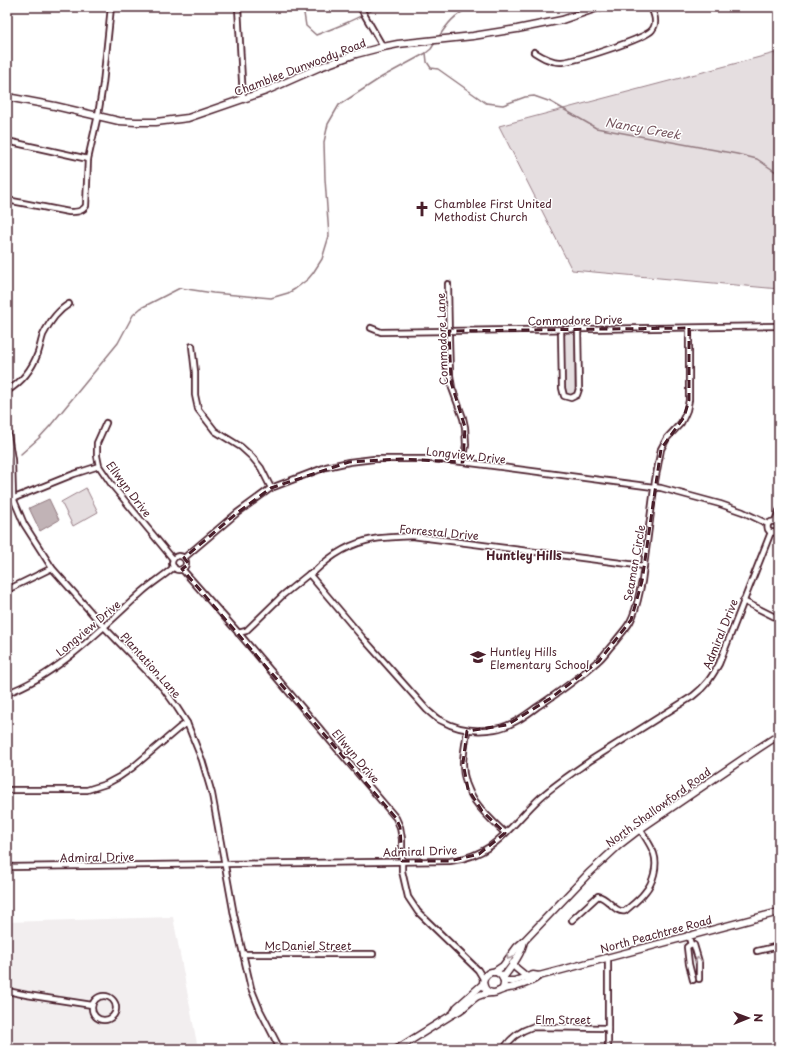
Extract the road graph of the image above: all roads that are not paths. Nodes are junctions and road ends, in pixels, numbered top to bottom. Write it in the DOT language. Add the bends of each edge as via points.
graph roads {
  1 [pos="111,7"];
  2 [pos="238,7"];
  3 [pos="360,7"];
  4 [pos="600,7"];
  5 [pos="651,7"];
  6 [pos="383,47"];
  7 [pos="534,52"];
  8 [pos="7,97"];
  9 [pos="243,99"];
  10 [pos="98,115"];
  11 [pos="7,141"];
  12 [pos="88,159"];
  13 [pos="7,200"];
  14 [pos="448,284"];
  15 [pos="69,304"];
  16 [pos="779,326"];
  17 [pos="371,328"];
  18 [pos="689,328"];
  19 [pos="578,329"];
  20 [pos="561,330"];
  21 [pos="449,331"];
  22 [pos="192,346"];
  23 [pos="7,391"];
  24 [pos="106,423"];
  25 [pos="7,429"];
  26 [pos="463,462"];
  27 [pos="99,466"];
  28 [pos="655,487"];
  29 [pos="271,488"];
  30 [pos="14,498"];
  31 [pos="7,501"];
  32 [pos="779,511"];
  33 [pos="775,521"];
  34 [pos="768,524"];
  35 [pos="778,530"];
  36 [pos="771,532"];
  37 [pos="184,558"];
  38 [pos="173,559"];
  39 [pos="644,566"];
  40 [pos="52,568"];
  41 [pos="174,568"];
  42 [pos="182,569"];
  43 [pos="309,574"];
  44 [pos="7,590"];
  45 [pos="743,601"];
  46 [pos="779,619"];
  47 [pos="104,627"];
  48 [pos="238,633"];
  49 [pos="7,692"];
  50 [pos="186,723"];
  51 [pos="467,730"];
  52 [pos="779,735"];
  53 [pos="7,790"];
  54 [pos="640,829"];
  55 [pos="505,834"];
  56 [pos="402,861"];
  57 [pos="225,864"];
  58 [pos="7,867"];
  59 [pos="779,912"];
  60 [pos="572,920"];
  61 [pos="688,935"];
  62 [pos="524,941"];
  63 [pos="691,944"];
  64 [pos="779,946"];
  65 [pos="757,951"];
  66 [pos="243,954"];
  67 [pos="373,954"];
  68 [pos="608,957"];
  69 [pos="513,963"];
  70 [pos="478,970"];
  71 [pos="492,972"];
  72 [pos="539,976"];
  73 [pos="527,977"];
  74 [pos="700,979"];
  75 [pos="504,980"];
  76 [pos="693,980"];
  77 [pos="484,982"];
  78 [pos="7,990"];
  79 [pos="502,990"];
  80 [pos="491,993"];
  81 [pos="92,1005"];
  82 [pos="453,1014"];
  83 [pos="608,1028"];
  84 [pos="280,1049"];
  85 [pos="397,1049"];
  86 [pos="504,1049"];
  87 [pos="608,1049"];
  1 -- 10 [label="street"];
  2 -- 9 [label="street"];
  3 -- 6 [label="street"];
  4 -- 6 [label="street, Chamblee Dunwoody Road" via="551,23"];
  5 -- 7 [label="street" via="655,19 652,30 614,47 562,62 548,60"];
  6 -- 9 [label="street, Chamblee Dunwoody Road" via="320,67"];
  8 -- 10 [label="street, Chamblee Dunwoody Road"];
  9 -- 10 [label="street, Chamblee Dunwoody Road" via="188,118 156,122 119,121"];
  10 -- 12 [label="street"];
  11 -- 12 [label="street"];
  12 -- 13 [label="street" via="87,201 84,211 69,212"];
  14 -- 21 [label="street, Commodore Lane"];
  15 -- 23 [label="street" via="58,311 43,335 25,377"];
  16 -- 18 [label="street, Commodore Drive"];
  17 -- 21 [label="street, Commodore Drive" via="382,332"];
  18 -- 19 [label="street, Commodore Drive"];
  18 -- 28 [label="street, Seaman Circle" via="687,410 681,423 663,443"];
  19 -- 20 [label="street, Commodore Drive"];
  19 -- 20 [label="street" via="579,390 577,395 571,398 564,396 562,388"];
  20 -- 21 [label="street, Commodore Drive"];
  21 -- 26 [label="street, Commodore Lane" via="451,382 465,428"];
  22 -- 29 [label="street" via="198,409 215,431 252,457"];
  24 -- 27 [label="street, Ellwyn Drive" via="97,443"];
  25 -- 30 [label="street, Plantation Lane"];
  26 -- 28 [label="street, Longview Drive"];
  26 -- 29 [label="street, Longview Drive" via="433,459 374,459 349,462 326,467"];
  27 -- 30 [label="street"];
  27 -- 38 [label="street, Ellwyn Drive"];
  28 -- 34 [label="street, Longview Drive" via="720,504"];
  28 -- 39 [label="street, Seaman Circle"];
  29 -- 37 [label="street, Longview Drive"];
  30 -- 31 [label="street"];
  30 -- 40 [label="street, Plantation Lane" via="24,524"];
  32 -- 33 [label="street"];
  33 -- 34 [label="street"];
  33 -- 35 [label="street"];
  34 -- 36 [label="street" via="768,530"];
  35 -- 36 [label="street"];
  36 -- 45 [label="street, Admiral Drive"];
  37 -- 38 [label="street" via="177,556"];
  37 -- 42 [label="street" via="186,563"];
  38 -- 41 [label="street"];
  39 -- 43 [label="street, Forrestal Drive" via="412,536 361,542 336,555"];
  39 -- 51 [label="street, Seaman Circle" via="639,596 631,620 599,660 564,689 511,723 495,729"];
  40 -- 44 [label="street"];
  40 -- 47 [label="street, Plantation Lane"];
  41 -- 42 [label="street"];
  41 -- 47 [label="street, Longview Drive"];
  42 -- 48 [label="street, Ellwyn Drive"];
  43 -- 48 [label="street, Forrestal Drive" via="246,631"];
  43 -- 51 [label="street, Seaman Circle" via="427,710 440,721"];
  45 -- 46 [label="street"];
  45 -- 55 [label="street, Admiral Drive" via="719,664 712,678 700,691 575,771 541,797"];
  47 -- 49 [label="street, Longview Drive" via="43,674 20,688"];
  47 -- 50 [label="street, Plantation Lane" via="163,688"];
  48 -- 56 [label="street, Ellwyn Drive" via="396,818 400,827"];
  50 -- 53 [label="street" via="132,768 106,784 87,790"];
  50 -- 57 [label="street, Plantation Lane" via="202,760 212,794"];
  51 -- 55 [label="street" via="463,763 468,789 482,811"];
  52 -- 54 [label="street, North Shallowford Road"];
  54 -- 60 [label="street" via="655,860 654,873 648,889 622,912 598,896"];
  54 -- 62 [label="street, North Shallowford Road" via="604,858"];
  55 -- 56 [label="street, Admiral Drive" via="486,850 472,857 450,861"];
  56 -- 57 [label="street, Admiral Drive"];
  56 -- 70 [label="street, Ellwyn Drive" via="408,897 418,912"];
  57 -- 58 [label="street, Admiral Drive"];
  57 -- 66 [label="street, Plantation Lane"];
  59 -- 61 [label="street, North Peachtree Road"];
  61 -- 63 [label="street"];
  61 -- 68 [label="street, North Peachtree Road"];
  62 -- 69 [label="street, North Shallowford Road"];
  62 -- 71 [label="street, North Shallowford Road, one-way" via="503,966"];
  74 -- 63 [label="street, one-way" via="699,962 694,945"];
  63 -- 76 [label="street" via="687,947"];
  64 -- 65 [label="street"];
  66 -- 67 [label="street, McDaniel Street"];
  66 -- 84 [label="street, Plantation Lane" via="251,988"];
  68 -- 72 [label="street, North Peachtree Road"];
  68 -- 83 [label="street"];
  69 -- 73 [label="street"];
  69 -- 75 [label="street, North Shallowford Road"];
  70 -- 71 [label="street, Ellwyn Drive"];
  70 -- 77 [label="street, Ellwyn Drive"];
  71 -- 75 [label="street" via="499,974"];
  71 -- 77 [label="street, North Peachtree Road" via="487,974"];
  72 -- 73 [label="street, North Peachtree Road"];
  72 -- 79 [label="street, North Peachtree Road" via="535,980"];
  73 -- 75 [label="street, North Peachtree Road" via="514,982"];
  75 -- 79 [label="street"];
  77 -- 80 [label="street" via="486,989"];
  77 -- 82 [label="street, North Peachtree Road"];
  78 -- 81 [label="street"];
  79 -- 80 [label="street, North Peachtree Road"];
  80 -- 82 [label="street, North Peachtree Road" via="480,995 464,1009"];
  81 -- 81 [label="street" via="93,1013 102,1020 113,1015 116,1008 114,1000 107,996 99,996"];
  82 -- 85 [label="street, North Peachtree Road"];
  83 -- 86 [label="street, Elm Street" via="525,1029 507,1043"];
  83 -- 87 [label="street"];
}
